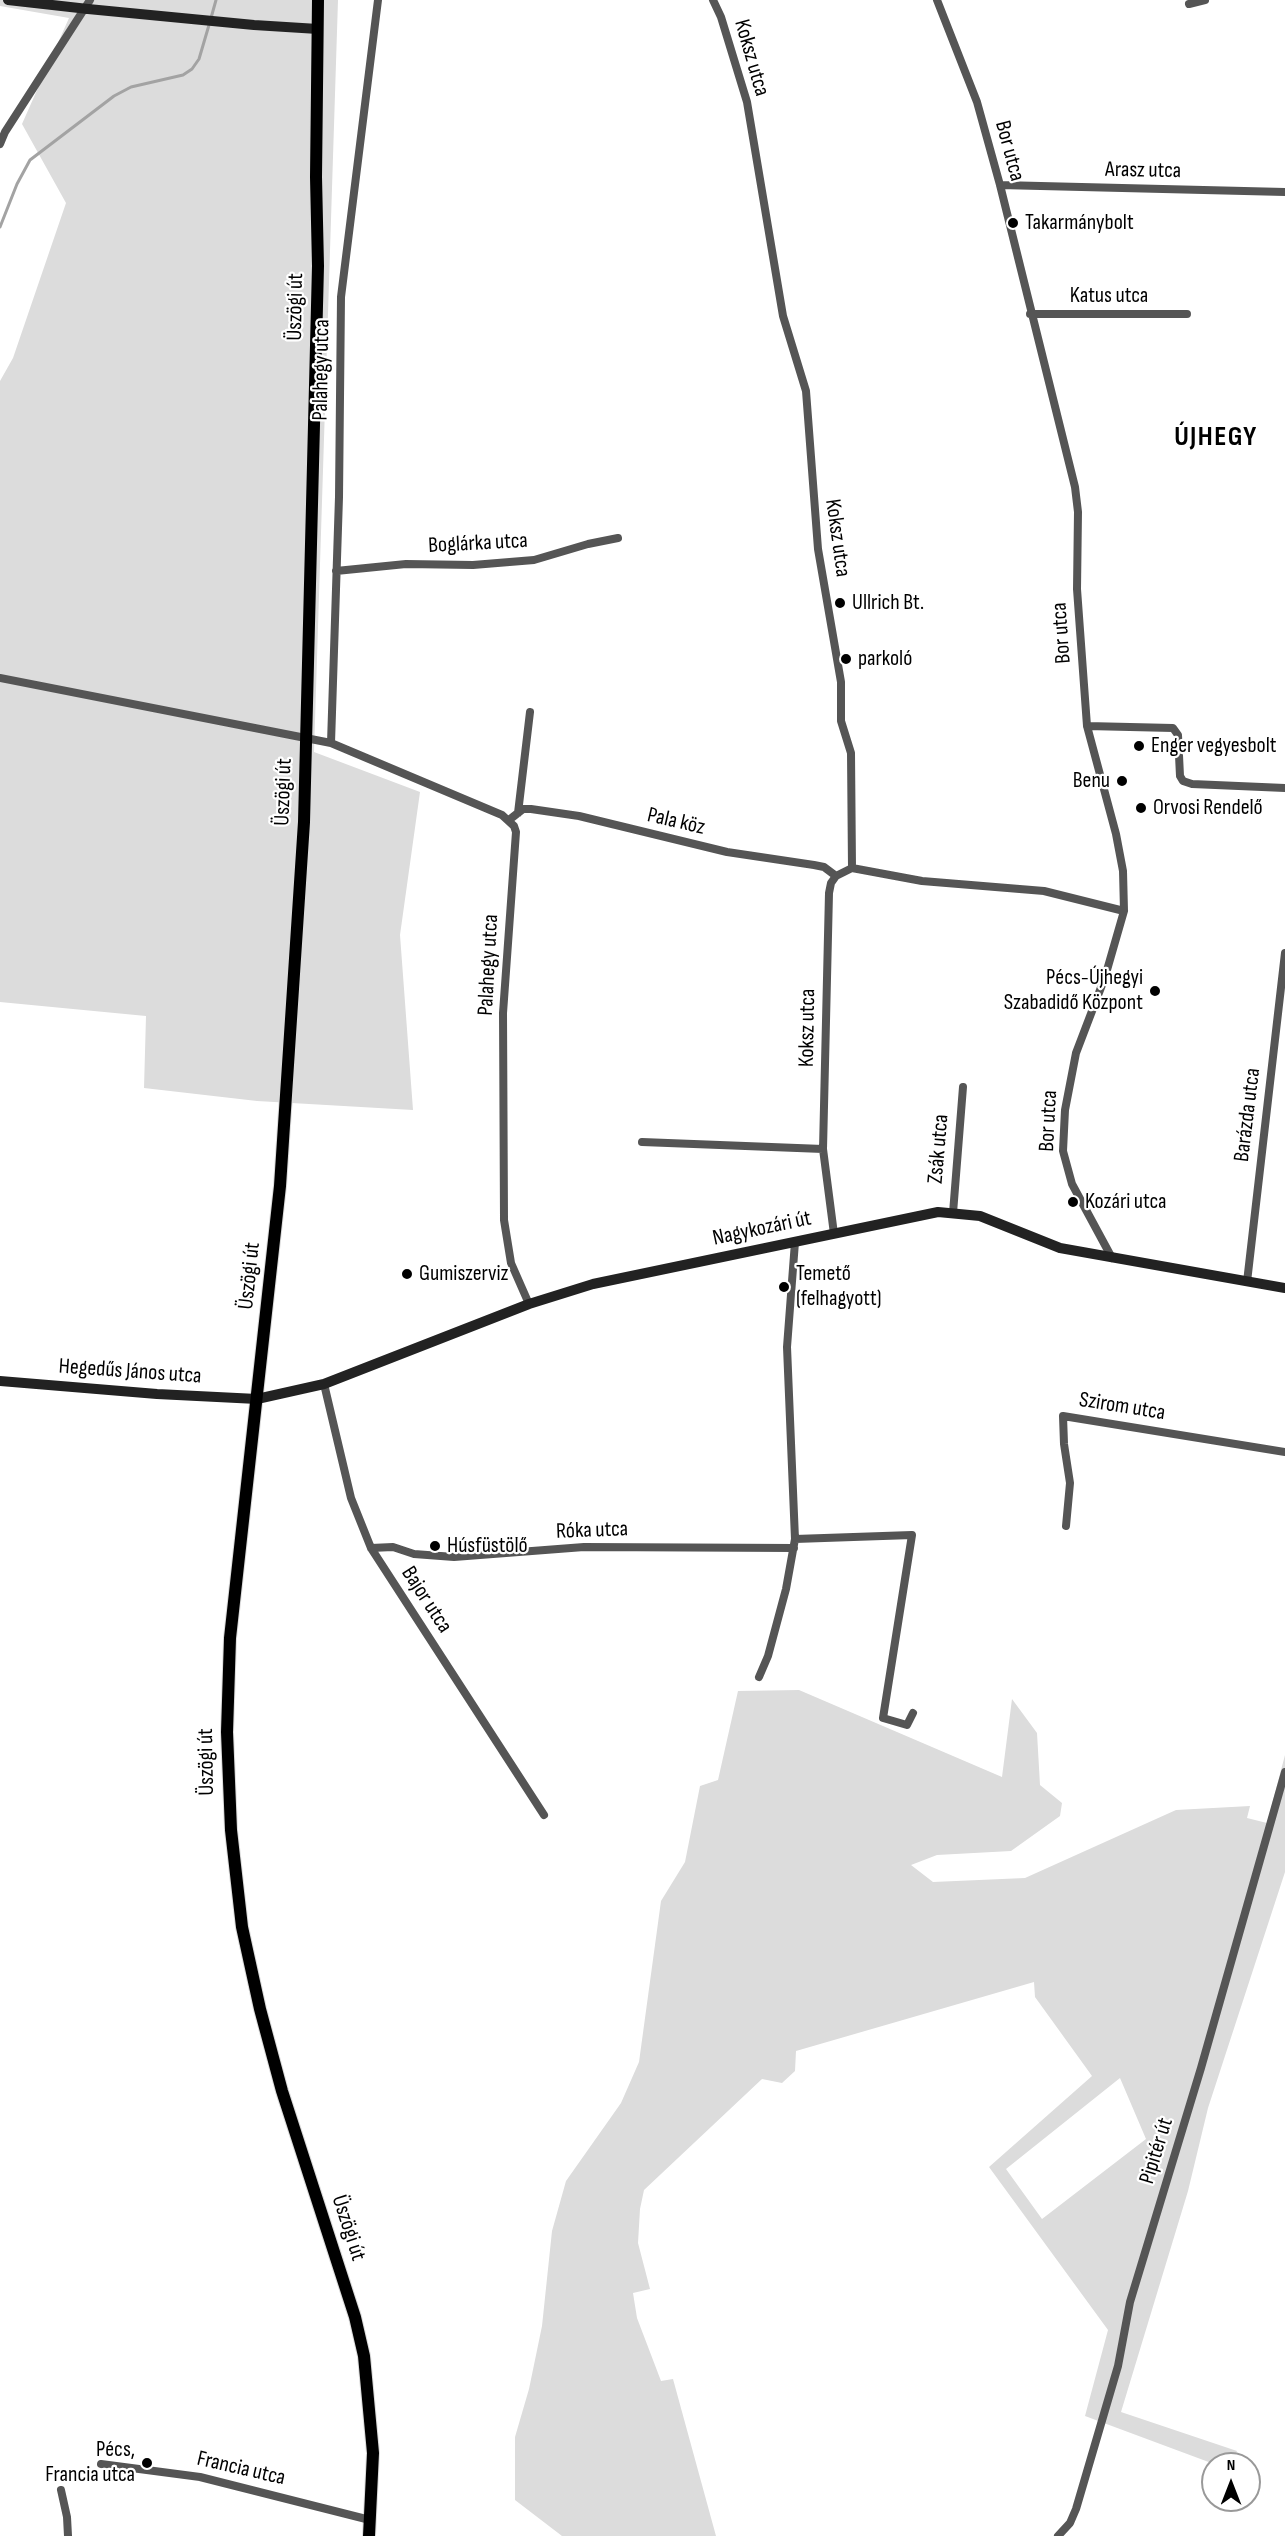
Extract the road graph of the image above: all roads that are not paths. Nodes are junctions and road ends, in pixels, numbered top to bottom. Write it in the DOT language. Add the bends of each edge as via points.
graph roads {
  1 [pos="8,0"];
  2 [pos="318,0"];
  3 [pos="378,0"];
  4 [pos="713,0"];
  5 [pos="937,0"];
  6 [pos="1205,0"];
  7 [pos="1189,3"];
  8 [pos="89,4"];
  9 [pos="318,29"];
  10 [pos="0,144"];
  11 [pos="1000,186"];
  12 [pos="1285,192"];
  13 [pos="1030,314"];
  14 [pos="1187,314"];
  15 [pos="618,538"];
  16 [pos="336,571"];
  17 [pos="0,678"];
  18 [pos="531,712"];
  19 [pos="1087,726"];
  20 [pos="307,738"];
  21 [pos="331,743"];
  22 [pos="1285,788"];
  23 [pos="518,813"];
  24 [pos="509,820"];
  25 [pos="852,868"];
  26 [pos="836,876"];
  27 [pos="1124,911"];
  28 [pos="1285,953"];
  29 [pos="963,1087"];
  30 [pos="642,1142"];
  31 [pos="823,1149"];
  32 [pos="953,1213"];
  33 [pos="834,1234"];
  34 [pos="795,1242"];
  35 [pos="1112,1258"];
  36 [pos="1247,1282"];
  37 [pos="1285,1288"];
  38 [pos="529,1304"];
  39 [pos="0,1381"];
  40 [pos="324,1384"];
  41 [pos="257,1399"];
  42 [pos="1285,1452"];
  43 [pos="1066,1526"];
  44 [pos="794,1544"];
  45 [pos="371,1548"];
  46 [pos="759,1677"];
  47 [pos="913,1713"];
  48 [pos="1285,1772"];
  49 [pos="544,1815"];
  50 [pos="101,2464"];
  51 [pos="61,2490"];
  52 [pos="370,2520"];
  53 [pos="68,2536"];
  54 [pos="369,2536"];
  55 [pos="1058,2536"];
  1 -- 8 [label="street, bridge"];
  2 -- 9 [label="main road, Üszögi út"];
  3 -- 16 [label="street, Palahegy utca" via="341,297"];
  4 -- 25 [label="street, Koksz utca" via="747,102 783,316 806,391 818,549 841,682 841,721 851,753"];
  5 -- 11 [label="street, Bor utca" via="976,102"];
  6 -- 7 [label="street"];
  8 -- 9 [label="street" via="211,21"];
  8 -- 10 [label="street"];
  9 -- 20 [label="main road, Üszögi út"];
  11 -- 12 [label="street, Arasz utca"];
  11 -- 13 [label="street, Bor utca"];
  13 -- 14 [label="street, Katus utca"];
  13 -- 19 [label="street, Bor utca" via="1075,487 1077,589"];
  15 -- 16 [label="street, Boglárka utca" via="534,560 473,565 406,564"];
  16 -- 21 [label="street, Palahegy utca"];
  17 -- 20 [label="street"];
  18 -- 23 [label="street"];
  19 -- 22 [label="street" via="1173,729 1178,735 1178,765 1183,781 1192,784"];
  19 -- 27 [label="street, Bor utca" via="1116,834 1123,871"];
  20 -- 21 [label="street"];
  20 -- 41 [label="main road, Üszögi út" via="280,1186"];
  21 -- 24 [label="street"];
  23 -- 24 [label="street"];
  23 -- 26 [label="street, Pala köz" via="531,809 579,816 727,852 824,867"];
  24 -- 38 [label="street, Palahegy utca" via="516,832 503,1013 504,1220 511,1263"];
  25 -- 26 [label="street"];
  25 -- 27 [label="street" via="922,881 1044,891"];
  26 -- 31 [label="street, Koksz utca" via="829,893"];
  27 -- 35 [label="street, Bor utca" via="1105,977 1076,1053 1062,1133 1066,1168"];
  28 -- 36 [label="street, Barázda utca"];
  29 -- 32 [label="street, Zsák utca"];
  30 -- 31 [label="street"];
  31 -- 33 [label="street, Koksz utca"];
  32 -- 33 [label="street, Nagykozári út" via="938,1212"];
  32 -- 35 [label="street, Nagykozári út" via="980,1216 1060,1248"];
  33 -- 34 [label="street, Nagykozári út"];
  34 -- 38 [label="street, Nagykozári út" via="593,1284"];
  34 -- 44 [label="street" via="788,1347"];
  35 -- 36 [label="street, Nagykozári út"];
  36 -- 37 [label="street, Nagykozári út"];
  38 -- 40 [label="street, Nagykozári út"];
  39 -- 41 [label="street, Hegedűs János utca"];
  40 -- 41 [label="street, Nagykozári út"];
  40 -- 45 [label="street, Bajor utca" via="351,1498"];
  41 -- 52 [label="main road, Üszögi út" via="230,1638 227,1732 231,1830 242,1927 260,2009 364,2356 373,2453"];
  42 -- 43 [label="street, Szirom utca" via="1063,1416 1071,1482"];
  44 -- 45 [label="street, Róka utca" via="584,1548 454,1557 414,1554 393,1547"];
  44 -- 46 [label="street" via="786,1588"];
  44 -- 47 [label="street, Róka utca" via="912,1534 883,1718 907,1725"];
  45 -- 49 [label="street, Bajor utca"];
  48 -- 55 [label="street, Pipitér út" via="1130,2302 1118,2366 1076,2509"];
  50 -- 52 [label="street, Francia utca" via="200,2477"];
  51 -- 53 [label="street"];
  52 -- 54 [label="main road, Üszögi út"];
}
